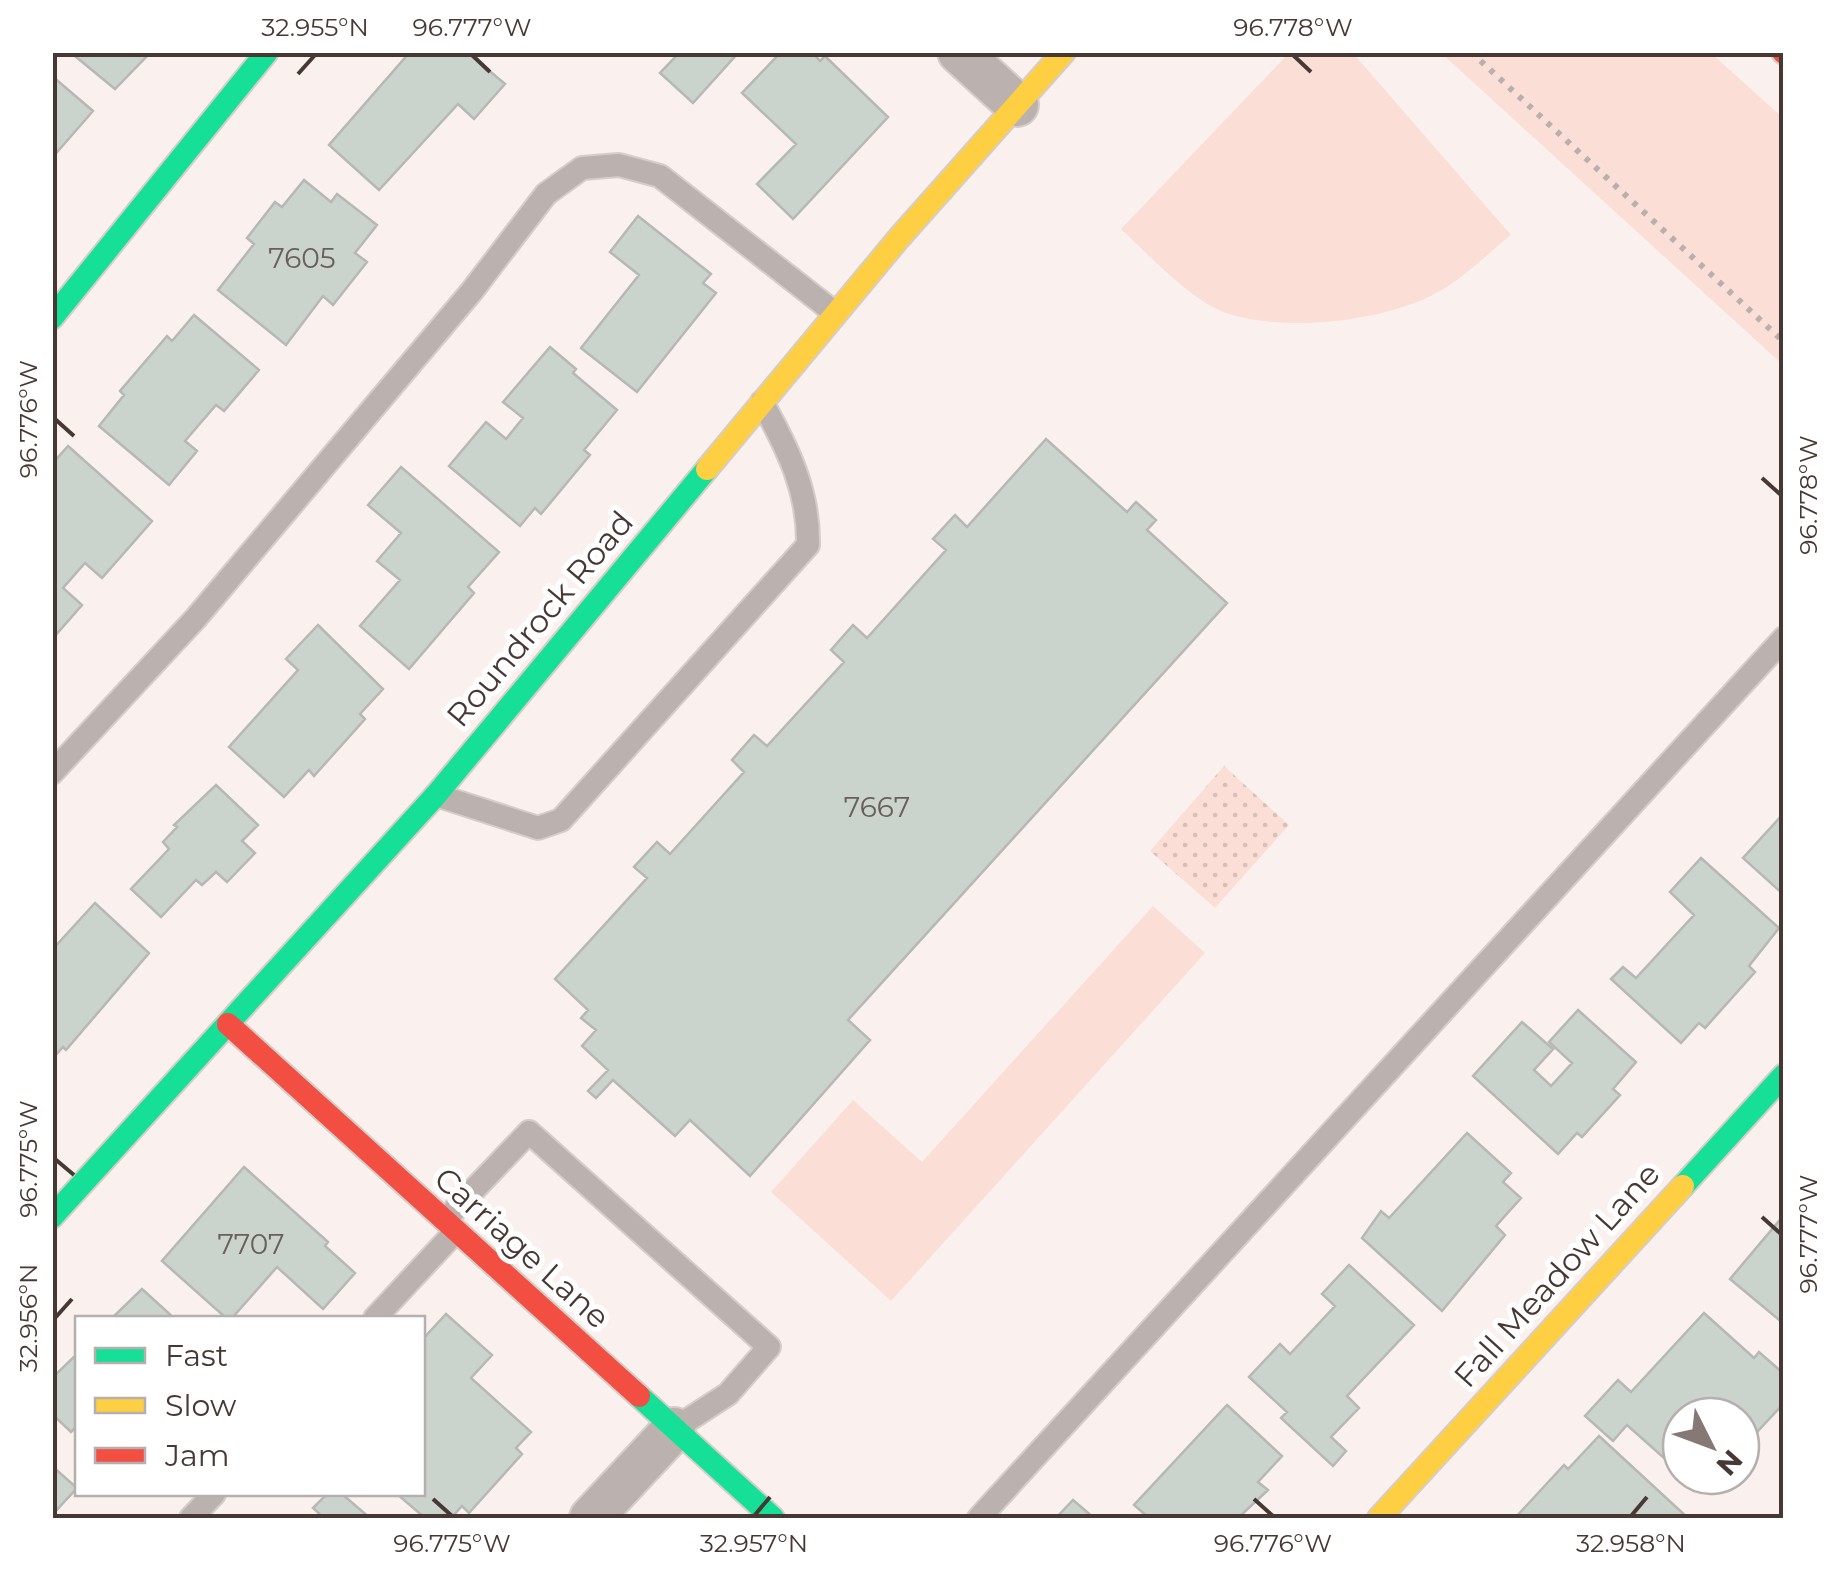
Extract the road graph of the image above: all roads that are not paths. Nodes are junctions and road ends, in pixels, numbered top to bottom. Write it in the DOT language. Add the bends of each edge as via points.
graph roads {
  1 [pos="267,52"];
  2 [pos="959,52"];
  3 [pos="1064,52"];
  4 [pos="1017,106"];
  5 [pos="835,314"];
  6 [pos="52,318"];
  7 [pos="762,402"];
  8 [pos="1784,638"];
  9 [pos="52,773"];
  10 [pos="436,795"];
  11 [pos="228,1024"];
  12 [pos="1784,1075"];
  13 [pos="52,1217"];
  14 [pos="450,1226"];
  15 [pos="378,1316"];
  16 [pos="674,1430"];
  17 [pos="212,1496"];
  18 [pos="191,1518"];
  19 [pos="591,1518"];
  20 [pos="773,1518"];
  21 [pos="979,1518"];
  22 [pos="1379,1518"];
  1 -- 6 [label="street"];
  2 -- 4 [label="street"];
  3 -- 4 [label="street, Roundrock Road"];
  4 -- 5 [label="street, Roundrock Road"];
  5 -- 7 [label="street, Roundrock Road"];
  5 -- 9 [label="lane" via="660,176 619,165 582,168 546,194 208,604"];
  7 -- 10 [label="street, Roundrock Road"];
  7 -- 10 [label="lane" via="790,452 809,510 808,545 561,820 538,828"];
  8 -- 21 [label="lane"];
  10 -- 11 [label="street, Roundrock Road"];
  11 -- 13 [label="street, Roundrock Road"];
  11 -- 14 [label="street, Carriage Lane"];
  12 -- 22 [label="street, Fall Meadow Lane"];
  14 -- 15 [label="lane"];
  14 -- 16 [label="street, Carriage Lane"];
  14 -- 16 [label="lane" via="530,1132 769,1347 728,1394"];
  16 -- 19 [label="street"];
  16 -- 20 [label="street, Carriage Lane"];
  17 -- 18 [label="lane"];
}
